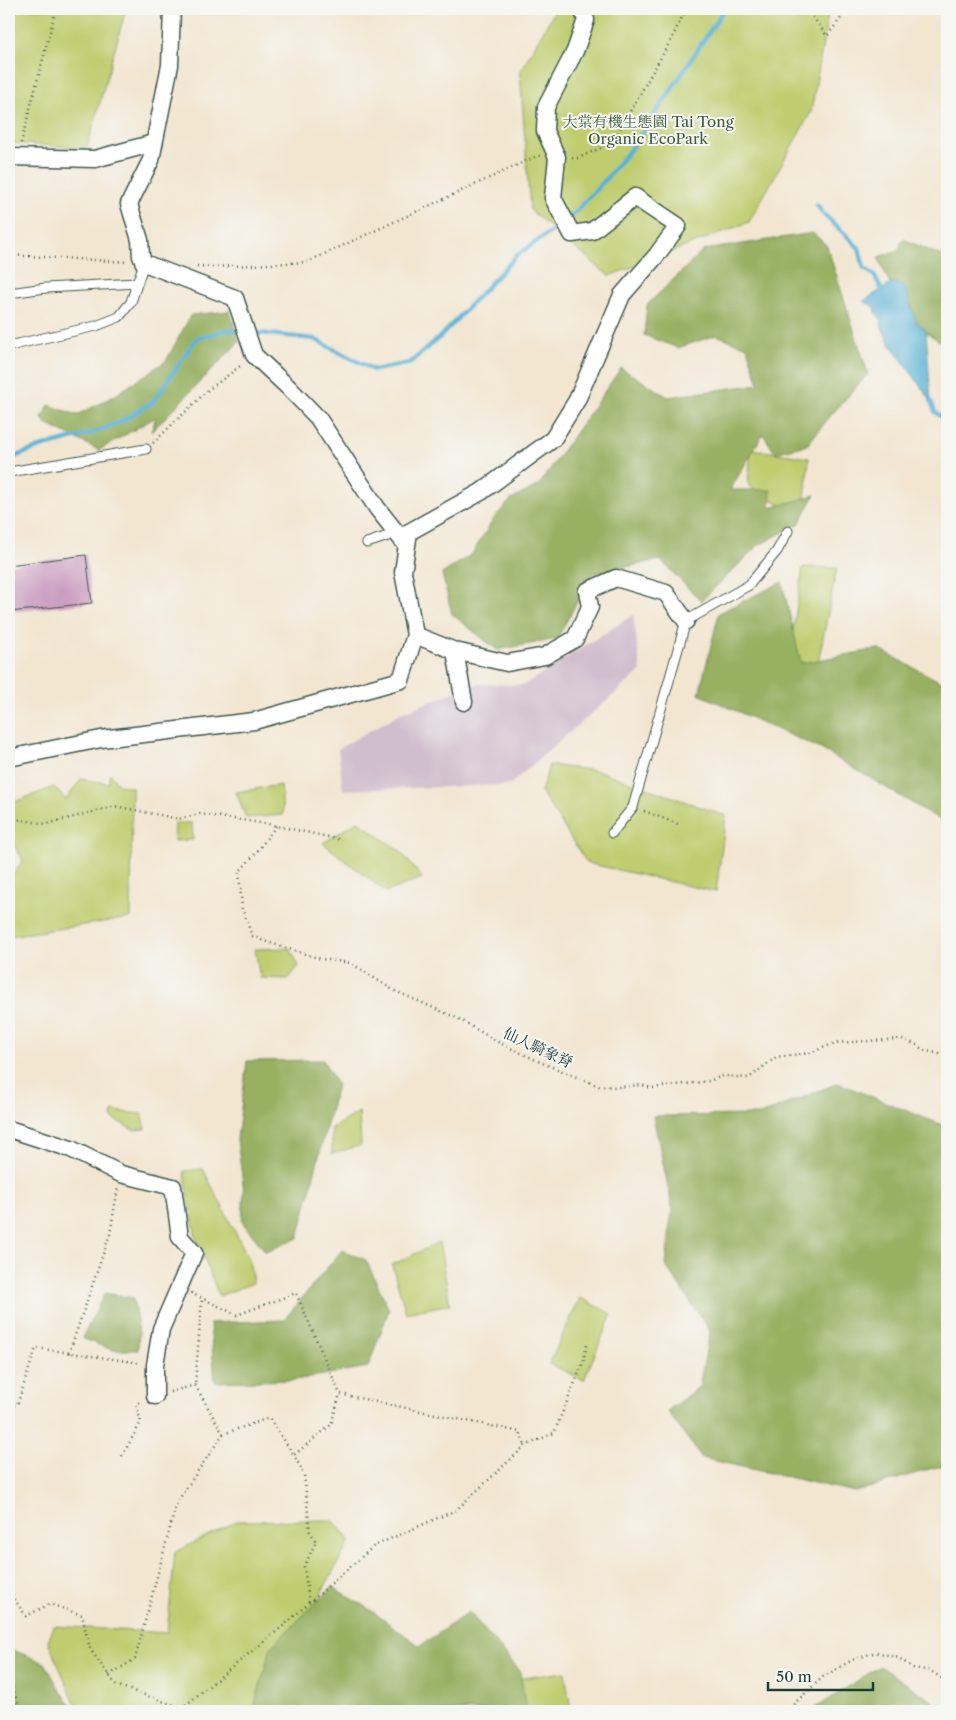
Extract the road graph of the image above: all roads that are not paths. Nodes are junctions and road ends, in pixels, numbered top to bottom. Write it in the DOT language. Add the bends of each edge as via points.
graph roads {
  1 [pos="172,9"];
  2 [pos="582,9"];
  3 [pos="154,144"];
  4 [pos="13,157"];
  5 [pos="144,263"];
  6 [pos="137,283"];
  7 [pos="9,293"];
  8 [pos="9,346"];
  9 [pos="146,449"];
  10 [pos="9,472"];
  11 [pos="788,531"];
  12 [pos="402,540"];
  13 [pos="367,543"];
  14 [pos="686,621"];
  15 [pos="414,635"];
  16 [pos="456,651"];
  17 [pos="464,702"];
  18 [pos="9,758"];
  19 [pos="612,833"];
  20 [pos="9,1129"];
  21 [pos="155,1396"];
  1 -- 3 [label="street" via="170,65"];
  2 -- 12 [label="street" via="586,20 575,52 546,107 545,131 557,157 553,198 572,234 592,231 635,197 678,226 622,295 578,400 553,439 481,492 409,532"];
  3 -- 4 [label="street" via="95,159"];
  3 -- 5 [label="street" via="151,160 130,204"];
  5 -- 6 [label="lane"];
  5 -- 12 [label="street" via="235,298 254,355 318,418"];
  6 -- 7 [label="lane"];
  6 -- 8 [label="lane" via="131,302 118,317 96,326"];
  9 -- 10 [label="lane"];
  11 -- 14 [label="lane" via="777,551 749,585"];
  12 -- 13 [label="lane"];
  12 -- 15 [label="street" via="403,572"];
  14 -- 16 [label="street" via="666,593 616,578 587,591 590,607 575,639 546,656 507,663"];
  14 -- 19 [label="lane" via="633,808"];
  15 -- 16 [label="street"];
  15 -- 18 [label="street" via="401,680 254,721 101,739"];
  16 -- 17 [label="street"];
  20 -- 21 [label="street" via="71,1149 121,1174 173,1187 180,1237 194,1253 161,1329 155,1365"];
}
